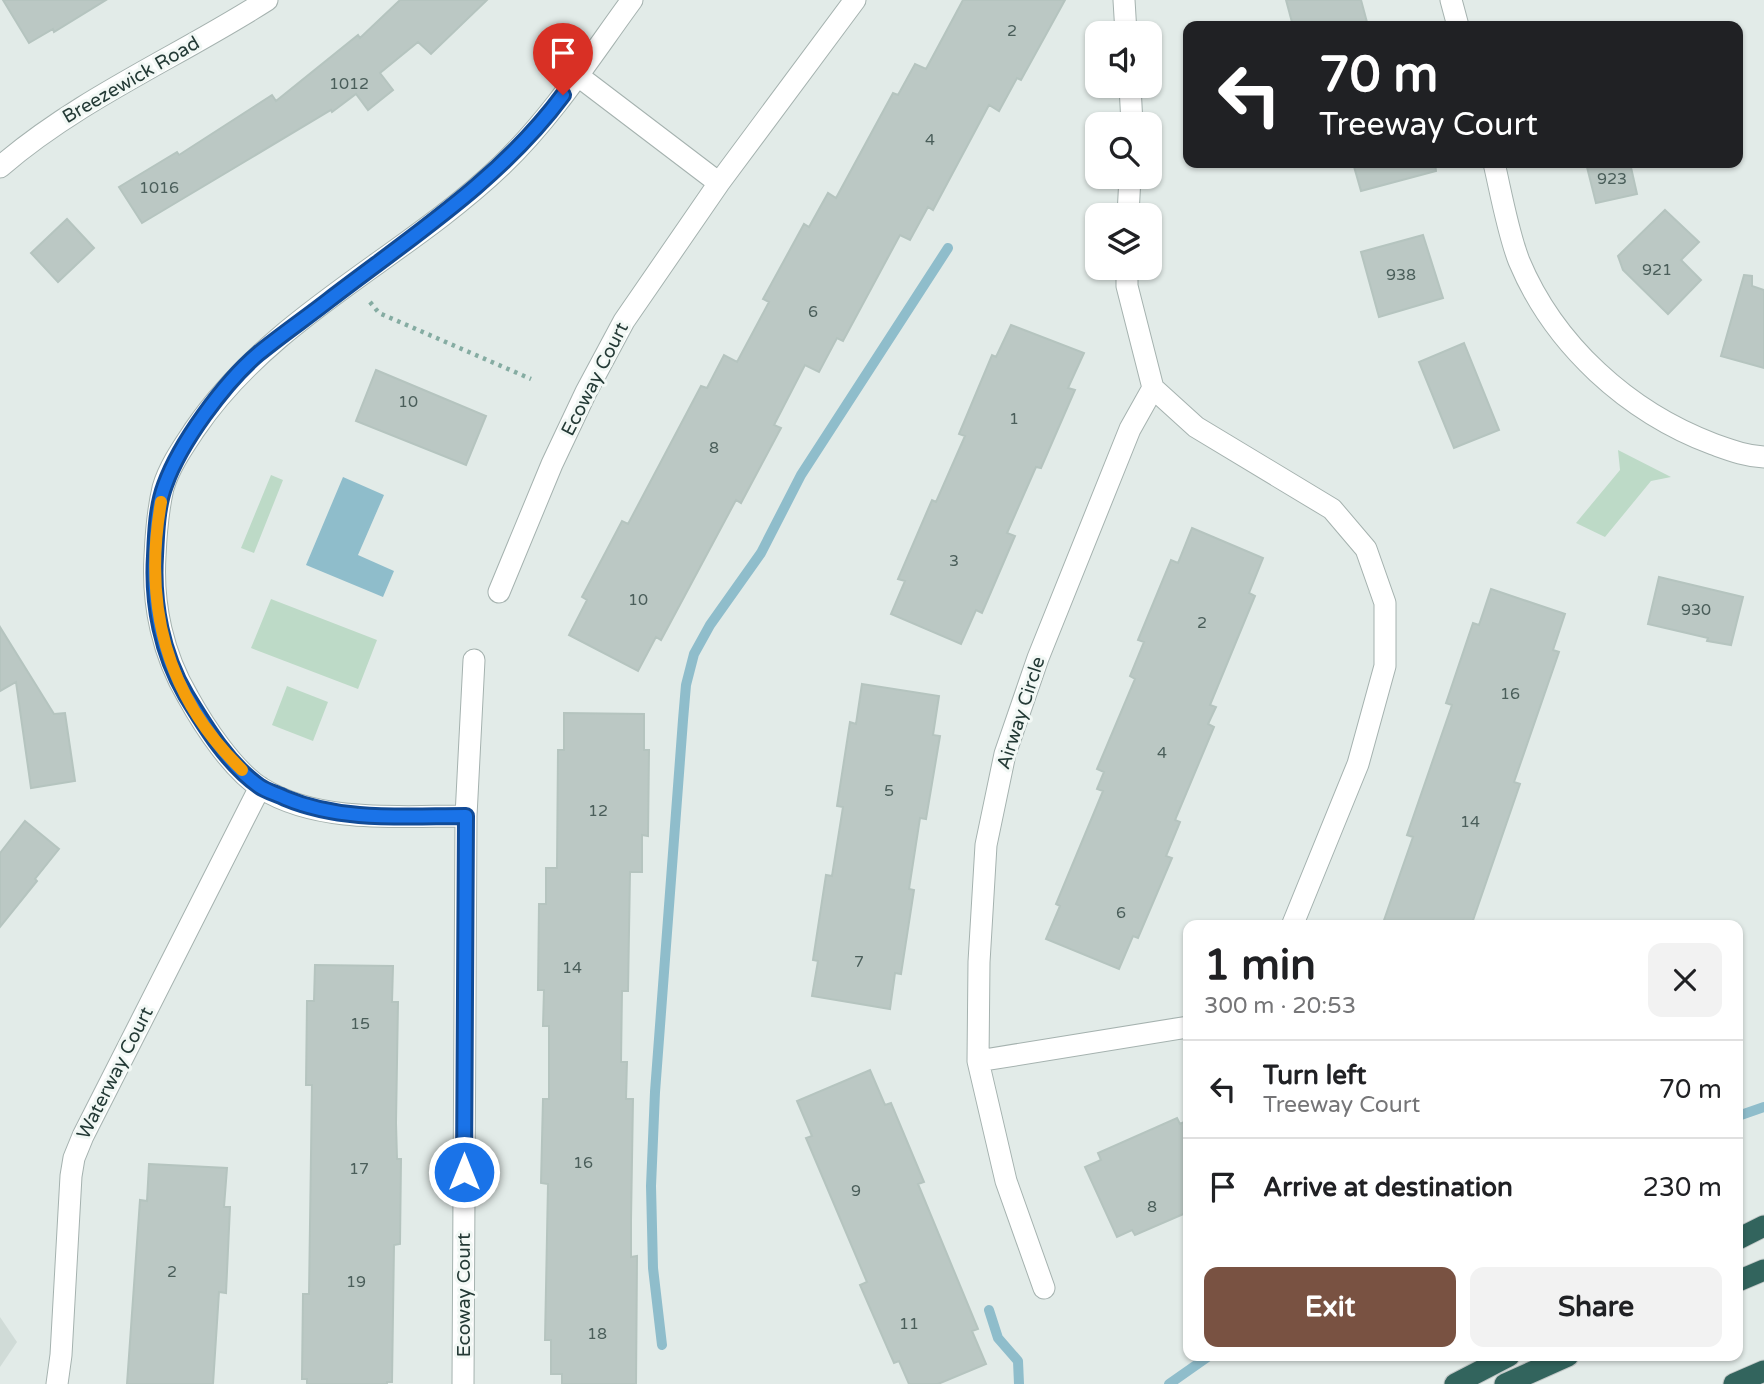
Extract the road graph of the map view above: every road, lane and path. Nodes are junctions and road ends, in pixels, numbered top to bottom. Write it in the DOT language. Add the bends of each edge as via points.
graph roads {
  1 [pos="267,0"];
  2 [pos="632,0"];
  3 [pos="855,0"];
  4 [pos="1124,0"];
  5 [pos="1451,0"];
  6 [pos="1125,21"];
  7 [pos="1457,21"];
  8 [pos="578,75"];
  9 [pos="0,167"];
  10 [pos="1495,168"];
  11 [pos="719,183"];
  12 [pos="1128,280"];
  13 [pos="370,301"];
  14 [pos="531,379"];
  15 [pos="1153,388"];
  16 [pos="1764,457"];
  17 [pos="499,592"];
  18 [pos="474,660"];
  19 [pos="260,787"];
  20 [pos="466,816"];
  21 [pos="1294,920"];
  22 [pos="1183,1028"];
  23 [pos="978,1061"];
  24 [pos="1764,1226"];
  25 [pos="1743,1236"];
  26 [pos="1764,1270"];
  27 [pos="1743,1279"];
  28 [pos="1044,1288"];
  29 [pos="1499,1361"];
  30 [pos="1557,1361"];
  31 [pos="1764,1371"];
  32 [pos="57,1384"];
  33 [pos="463,1384"];
  34 [pos="1455,1384"];
  35 [pos="1504,1384"];
  36 [pos="1734,1384"];
  1 -- 9 [label="street, Breezewick Road" via="84,105"];
  2 -- 8 [label="street"];
  3 -- 11 [label="street, Ecoway Court"];
  4 -- 6 [label="street"];
  5 -- 7 [label="street"];
  8 -- 11 [label="street"];
  8 -- 19 [label="street" via="502,165 256,356 211,405 182,448 164,486 153,580 162,635 177,679 201,720 225,754"];
  10 -- 16 [label="street" via="1519,261 1549,316 1585,360 1632,402 1687,434 1745,456"];
  11 -- 17 [label="street, Ecoway Court" via="624,321 586,391"];
  12 -- 15 [label="street"];
  13 -- 14 [label="path" via="379,313"];
  15 -- 21 [label="street" via="1196,427 1332,509 1366,549 1385,603 1385,666 1358,764"];
  15 -- 23 [label="street, Airway Circle" via="1130,429 1004,754 986,845"];
  18 -- 20 [label="street, Ecoway Court"];
  19 -- 20 [label="street" via="324,811"];
  19 -- 32 [label="street, Waterway Court" via="74,1158"];
  20 -- 33 [label="street, Ecoway Court"];
  22 -- 23 [label="street"];
  23 -- 28 [label="street, Airway Circle" via="1006,1181"];
  24 -- 25 [label="highway"];
  26 -- 27 [label="highway"];
  29 -- 34 [label="highway"];
  30 -- 35 [label="highway"];
  31 -- 36 [label="highway"];
}
